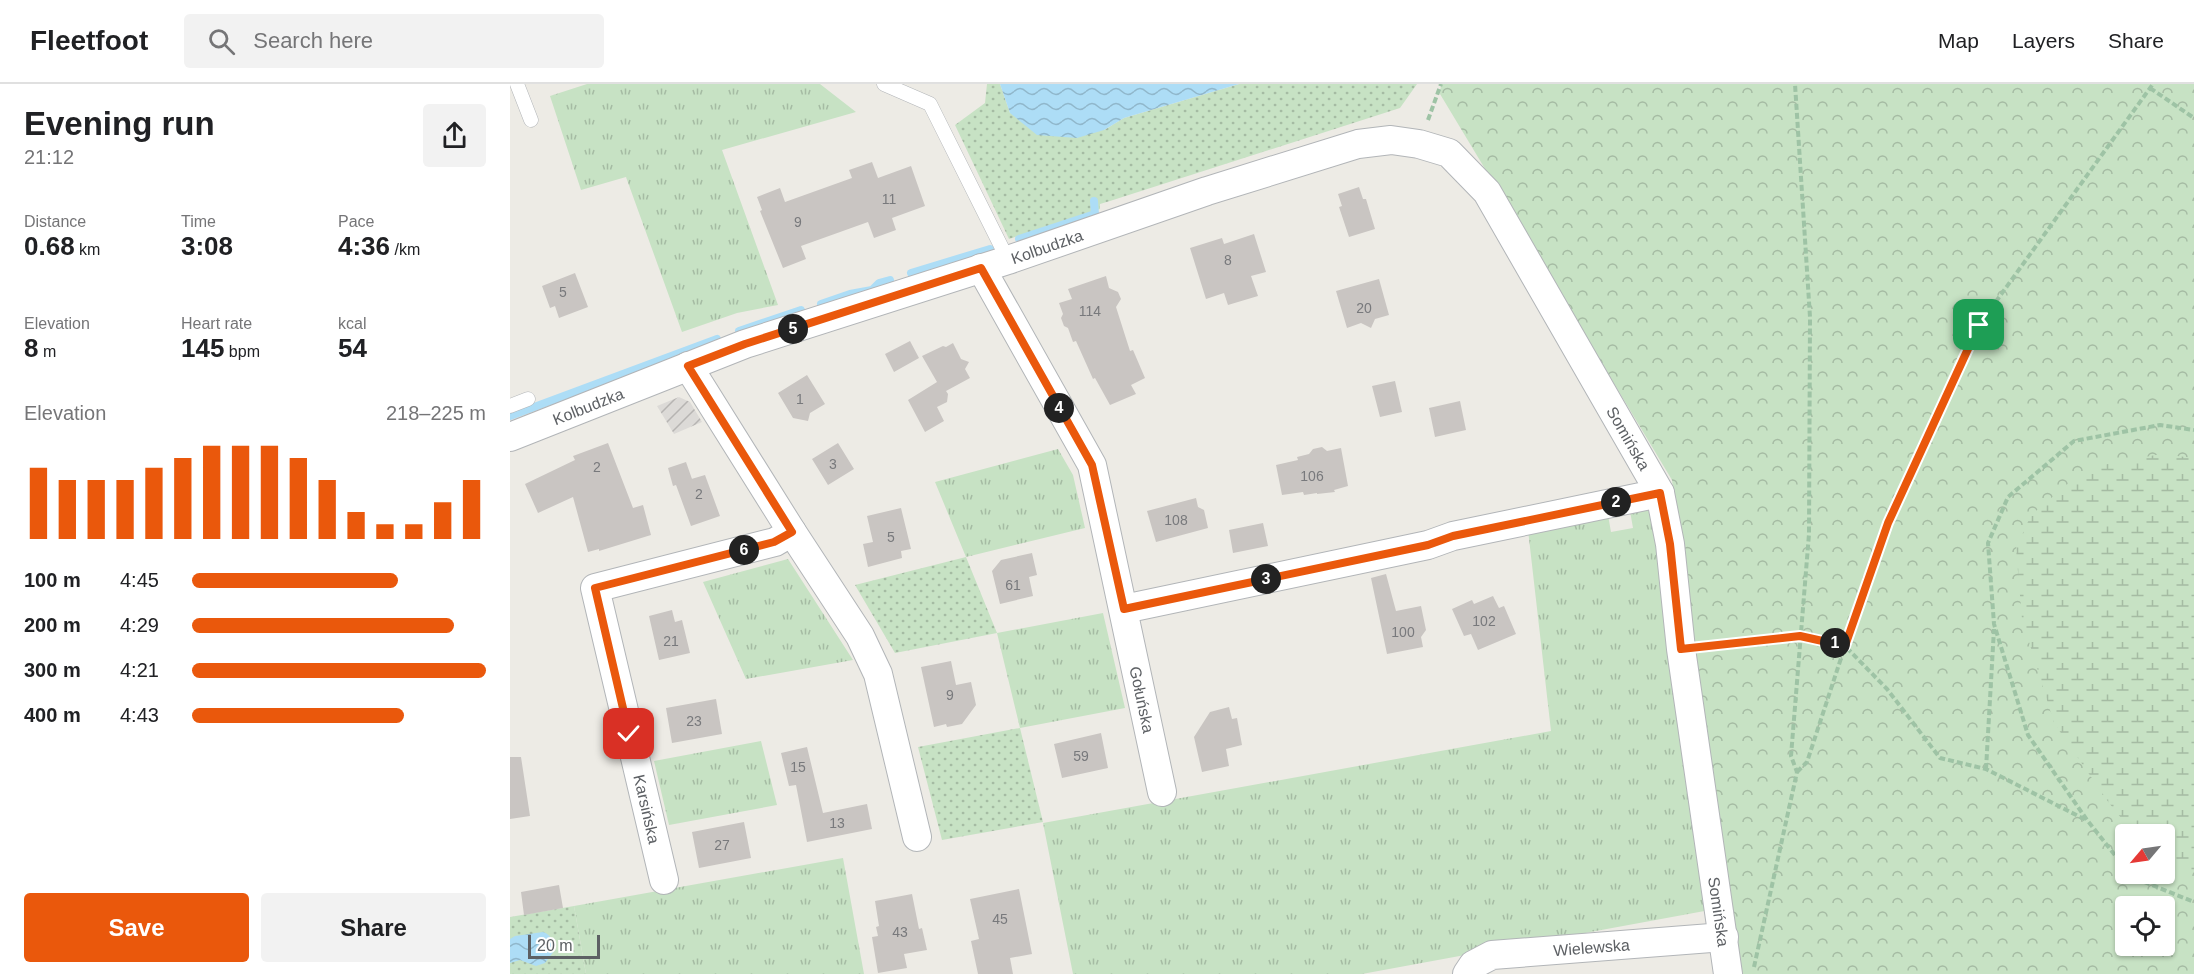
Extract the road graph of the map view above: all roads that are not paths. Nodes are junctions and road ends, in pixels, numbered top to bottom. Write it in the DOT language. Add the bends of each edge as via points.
graph roads {
  1 [pos="517,84"];
  2 [pos="884,84"];
  3 [pos="531,120"];
  4 [pos="1419,144"];
  5 [pos="994,264"];
  6 [pos="688,366"];
  7 [pos="528,399"];
  8 [pos="510,406"];
  9 [pos="510,437"];
  10 [pos="1660,493"];
  11 [pos="792,532"];
  12 [pos="1124,609"];
  13 [pos="1162,792"];
  14 [pos="917,837"];
  15 [pos="664,880"];
  16 [pos="1724,937"];
  17 [pos="1467,974"];
  18 [pos="1728,974"];
  1 -- 3 [label="lane"];
  2 -- 5 [label="lane" via="930,104"];
  4 -- 5 [label="street, Kolbudzka" via="1390,140 1358,144"];
  4 -- 10 [label="street, Somińska" via="1449,153 1487,192"];
  5 -- 6 [label="street, Kolbudzka"];
  5 -- 12 [label="street, Gołuńska" via="1092,465"];
  6 -- 9 [label="street, Kolbudzka"];
  6 -- 11 [label="street"];
  7 -- 8 [label="lane, Kolbudzka"];
  10 -- 12 [label="street"];
  10 -- 16 [label="street, Somińska"];
  11 -- 14 [label="street" via="860,636 878,674"];
  11 -- 15 [label="street, Karsińska" via="774,542 595,588"];
  12 -- 13 [label="street, Gołuńska"];
  16 -- 17 [label="street, Wielewska" via="1492,955 1473,965"];
  16 -- 18 [label="street, Somińska"];
}
